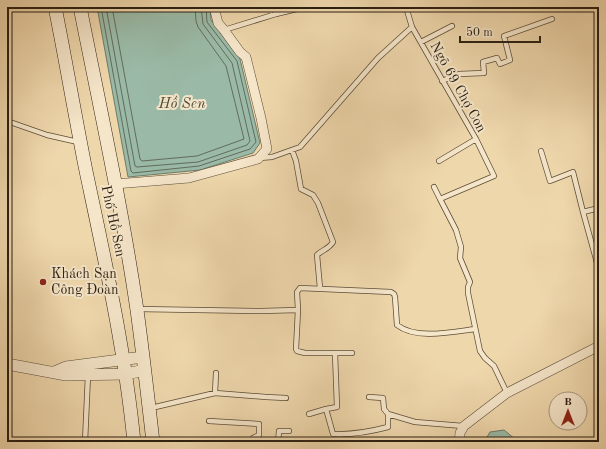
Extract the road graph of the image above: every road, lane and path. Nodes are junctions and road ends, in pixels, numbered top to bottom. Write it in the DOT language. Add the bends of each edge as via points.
graph roads {
  1 [pos="55,7"];
  2 [pos="80,7"];
  3 [pos="214,7"];
  4 [pos="274,7"];
  5 [pos="305,7"];
  6 [pos="406,7"];
  7 [pos="276,14"];
  8 [pos="552,19"];
  9 [pos="452,26"];
  10 [pos="412,27"];
  11 [pos="224,30"];
  12 [pos="420,42"];
  13 [pos="442,81"];
  14 [pos="7,121"];
  15 [pos="476,139"];
  16 [pos="81,142"];
  17 [pos="292,150"];
  18 [pos="541,151"];
  19 [pos="258,158"];
  20 [pos="439,161"];
  21 [pos="115,184"];
  22 [pos="434,188"];
  23 [pos="440,199"];
  24 [pos="599,208"];
  25 [pos="583,212"];
  26 [pos="599,270"];
  27 [pos="320,288"];
  28 [pos="137,309"];
  29 [pos="298,310"];
  30 [pos="475,329"];
  31 [pos="599,346"];
  32 [pos="335,353"];
  33 [pos="352,353"];
  34 [pos="143,357"];
  35 [pos="124,360"];
  36 [pos="7,364"];
  37 [pos="145,370"];
  38 [pos="54,372"];
  39 [pos="216,373"];
  40 [pos="126,374"];
  41 [pos="88,375"];
  42 [pos="215,393"];
  43 [pos="507,393"];
  44 [pos="369,397"];
  45 [pos="286,398"];
  46 [pos="149,408"];
  47 [pos="326,410"];
  48 [pos="309,414"];
  49 [pos="388,414"];
  50 [pos="209,421"];
  51 [pos="464,426"];
  52 [pos="289,431"];
  53 [pos="85,442"];
  54 [pos="134,442"];
  55 [pos="153,442"];
  56 [pos="252,442"];
  57 [pos="278,442"];
  58 [pos="459,442"];
  1 -- 16 [label="main road, Phố Hồ Sen"];
  2 -- 21 [label="main road, Phố Hồ Sen"];
  3 -- 11 [label="street" via="218,23"];
  4 -- 7 [label="lane"];
  5 -- 7 [label="lane"];
  6 -- 10 [label="lane, Ngõ 69 Chợ Con"];
  7 -- 11 [label="lane"];
  8 -- 13 [label="lane" via="504,36 510,60 500,64 497,58 483,62 484,73 459,74"];
  9 -- 12 [label="lane"];
  10 -- 12 [label="lane, Ngõ 69 Chợ Con"];
  10 -- 17 [label="lane" via="378,58 300,147"];
  11 -- 19 [label="street" via="246,57 267,149"];
  12 -- 13 [label="lane, Ngõ 69 Chợ Con"];
  13 -- 15 [label="lane, Ngõ 69 Chợ Con"];
  14 -- 16 [label="lane" via="47,136"];
  15 -- 20 [label="lane"];
  15 -- 23 [label="lane, Ngõ 69 Chợ Con" via="494,176"];
  16 -- 35 [label="main road, Phố Hồ Sen"];
  17 -- 19 [label="lane" via="272,158"];
  17 -- 27 [label="lane" via="301,189 313,195 318,203 333,242 317,255"];
  18 -- 25 [label="lane" via="550,180 573,172"];
  19 -- 21 [label="street" via="190,178"];
  21 -- 28 [label="main road, Phố Hồ Sen"];
  22 -- 23 [label="lane"];
  23 -- 30 [label="lane" via="460,240 460,258 470,282 468,293"];
  24 -- 25 [label="lane"];
  25 -- 26 [label="lane"];
  27 -- 29 [label="lane" via="300,288 297,292"];
  27 -- 30 [label="lane" via="391,292 395,297 397,325 416,332 434,334"];
  28 -- 29 [label="lane"];
  28 -- 34 [label="main road, Phố Hồ Sen"];
  29 -- 32 [label="lane" via="297,351"];
  30 -- 43 [label="lane" via="480,351 494,366"];
  31 -- 43 [label="street"];
  32 -- 33 [label="lane"];
  32 -- 47 [label="lane" via="337,407"];
  34 -- 35 [label="street"];
  34 -- 37 [label="main road, Phố Hồ Sen"];
  35 -- 38 [label="street" via="66,367"];
  35 -- 40 [label="main road, Phố Hồ Sen"];
  36 -- 38 [label="street"];
  37 -- 40 [label="street"];
  37 -- 46 [label="main road, Phố Hồ Sen"];
  38 -- 41 [label="street"];
  39 -- 42 [label="lane"];
  40 -- 41 [label="street"];
  40 -- 54 [label="main road, Phố Hồ Sen"];
  41 -- 53 [label="lane"];
  42 -- 45 [label="lane"];
  42 -- 46 [label="lane"];
  43 -- 51 [label="street"];
  44 -- 49 [label="lane" via="383,398 384,409"];
  46 -- 55 [label="main road, Phố Hồ Sen"];
  47 -- 48 [label="lane"];
  47 -- 49 [label="lane" via="333,434 348,435 388,427"];
  49 -- 51 [label="lane" via="415,422"];
  50 -- 56 [label="lane" via="259,424 259,435 253,438"];
  51 -- 58 [label="street"];
  52 -- 57 [label="lane" via="279,431"];
}
